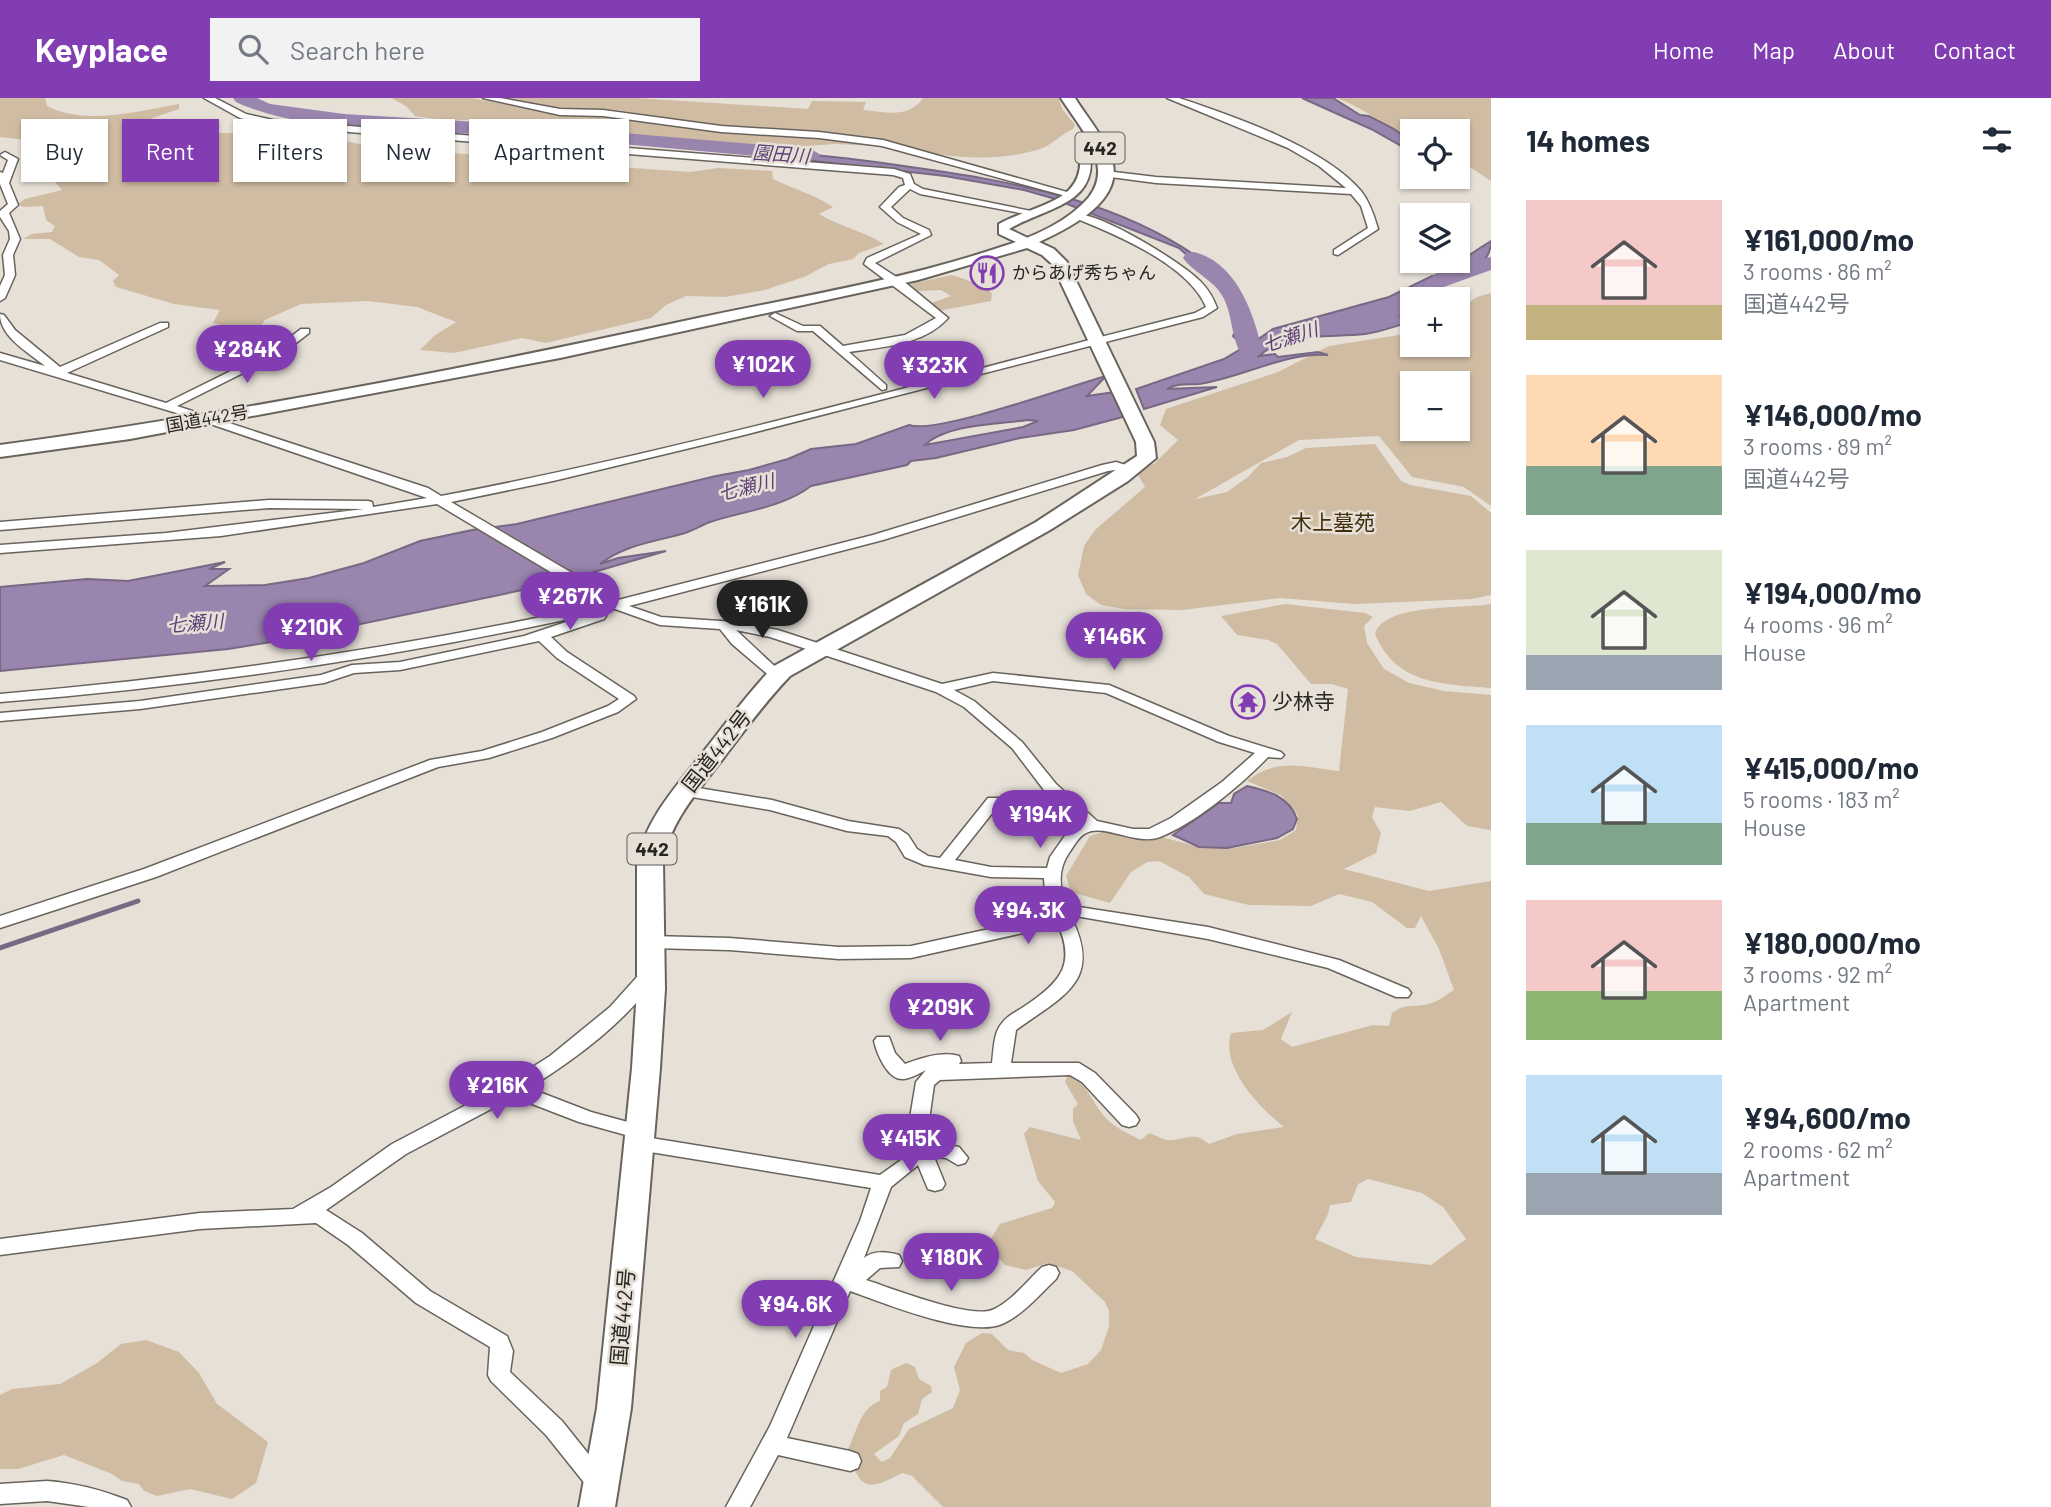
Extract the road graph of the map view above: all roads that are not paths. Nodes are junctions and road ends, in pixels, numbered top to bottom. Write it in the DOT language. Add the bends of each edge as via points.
graph roads {
  1 [pos="208,98"];
  2 [pos="487,98"];
  3 [pos="1069,98"];
  4 [pos="1171,98"];
  5 [pos="1083,143"];
  6 [pos="5,155"];
  7 [pos="1106,174"];
  8 [pos="2,179"];
  9 [pos="911,186"];
  10 [pos="1356,191"];
  11 [pos="1069,194"];
  12 [pos="2,213"];
  13 [pos="1036,213"];
  14 [pos="1079,215"];
  15 [pos="1028,243"];
  16 [pos="1338,251"];
  17 [pos="895,280"];
  18 [pos="0,298"];
  19 [pos="775,316"];
  20 [pos="0,317"];
  21 [pos="164,325"];
  22 [pos="305,331"];
  23 [pos="1096,342"];
  24 [pos="840,349"];
  25 [pos="0,356"];
  26 [pos="59,372"];
  27 [pos="882,387"];
  28 [pos="168,406"];
  29 [pos="208,419"];
  30 [pos="0,451"];
  31 [pos="1131,471"];
  32 [pos="447,503"];
  33 [pos="396,508"];
  34 [pos="0,526"];
  35 [pos="0,549"];
  36 [pos="615,604"];
  37 [pos="725,626"];
  38 [pos="544,636"];
  39 [pos="819,649"];
  40 [pos="778,675"];
  41 [pos="941,690"];
  42 [pos="209,696"];
  43 [pos="0,698"];
  44 [pos="207,714"];
  45 [pos="0,717"];
  46 [pos="686,791"];
  47 [pos="1087,827"];
  48 [pos="944,864"];
  49 [pos="1052,873"];
  50 [pos="1059,910"];
  51 [pos="0,922"];
  52 [pos="651,942"];
  53 [pos="652,971"];
  54 [pos="1402,993"];
  55 [pos="883,1041"];
  56 [pos="1001,1069"];
  57 [pos="970,1070"];
  58 [pos="513,1089"];
  59 [pos="1129,1121"];
  60 [pos="639,1137"];
  61 [pos="919,1148"];
  62 [pos="958,1158"];
  63 [pos="883,1182"];
  64 [pos="935,1184"];
  65 [pos="299,1214"];
  66 [pos="0,1247"];
  67 [pos="892,1261"];
  68 [pos="1049,1273"];
  69 [pos="845,1284"];
  70 [pos="773,1444"];
  71 [pos="850,1461"];
  72 [pos="0,1494"];
  73 [pos="599,1497"];
  74 [pos="119,1507"];
  75 [pos="738,1507"];
  1 -- 9 [label="street" via="264,122 795,162 899,173 907,176"];
  2 -- 11 [label="street" via="566,112 883,142"];
  3 -- 7 [label="highway, 442" via="1101,149"];
  4 -- 10 [label="street" via="1282,142 1330,169"];
  5 -- 11 [label="street" via="1087,174"];
  6 -- 8 [label="street" via="13,159"];
  7 -- 10 [label="street"];
  7 -- 14 [label="highway, 国道442号 / 442" via="1092,203"];
  8 -- 12 [label="street" via="13,205"];
  9 -- 13 [label="street" via="926,193"];
  9 -- 17 [label="street" via="885,207 926,236 869,264"];
  10 -- 16 [label="street" via="1373,229"];
  11 -- 13 [label="street"];
  12 -- 18 [label="street" via="16,233 8,256 10,275"];
  13 -- 15 [label="street" via="1003,229"];
  14 -- 15 [label="highway, 国道442号 / 442"];
  14 -- 23 [label="street" via="1118,231 1157,255 1200,286 1212,305 1199,315"];
  15 -- 17 [label="highway, 国道442号 / 442"];
  15 -- 23 [label="highway" via="1057,260"];
  17 -- 24 [label="street" via="942,320 912,335"];
  17 -- 29 [label="highway, 国道442号 / 442" via="560,353"];
  19 -- 24 [label="street" via="801,329 816,328"];
  20 -- 26 [label="street"];
  21 -- 26 [label="street"];
  22 -- 28 [label="street" via="279,351"];
  23 -- 27 [label="street" via="1025,351"];
  23 -- 31 [label="highway" via="1145,442 1147,458"];
  23 -- 32 [label="street"];
  24 -- 27 [label="street"];
  25 -- 26 [label="street"];
  26 -- 28 [label="street"];
  27 -- 32 [label="street" via="542,469 478,487"];
  28 -- 29 [label="street"];
  29 -- 30 [label="highway, 国道442号 / 442"];
  29 -- 32 [label="street" via="411,486"];
  31 -- 36 [label="street" via="1106,468 830,551"];
  31 -- 39 [label="highway, 国道442号 / 442" via="1026,536"];
  32 -- 33 [label="street"];
  32 -- 36 [label="street"];
  33 -- 34 [label="street" via="269,503"];
  33 -- 35 [label="street" via="205,535"];
  36 -- 37 [label="street" via="660,621"];
  36 -- 38 [label="street"];
  36 -- 43 [label="street" via="275,670"];
  37 -- 39 [label="street" via="773,633"];
  37 -- 40 [label="street"];
  38 -- 42 [label="street" via="412,663 352,669 324,679"];
  38 -- 51 [label="street" via="567,658 629,699 547,735 484,755 435,763 149,873"];
  39 -- 40 [label="highway, 国道442号 / 442"];
  39 -- 41 [label="street"];
  40 -- 46 [label="highway, 国道442号 / 442"];
  41 -- 47 [label="street" via="969,704 1017,745"];
  41 -- 47 [label="street" via="993,677 1110,689 1270,754 1154,833"];
  42 -- 44 [label="street"];
  42 -- 45 [label="street"];
  46 -- 48 [label="street" via="893,832 916,857"];
  46 -- 52 [label="highway, 国道442号 / 442" via="654,840"];
  47 -- 48 [label="street" via="994,801"];
  47 -- 49 [label="street" via="1059,856"];
  48 -- 49 [label="street" via="1011,874"];
  49 -- 50 [label="street" via="1052,896"];
  50 -- 52 [label="street" via="1017,929 911,952 839,953"];
  50 -- 54 [label="street" via="1092,912 1231,939 1349,969"];
  50 -- 56 [label="street" via="1075,943 1070,976 1060,989 1009,1026"];
  52 -- 53 [label="highway, 国道442号 / 442"];
  53 -- 58 [label="street" via="584,1042"];
  53 -- 60 [label="highway, 国道442号 / 442"];
  55 -- 57 [label="street" via="886,1055 902,1073 924,1064 954,1061"];
  56 -- 57 [label="street"];
  56 -- 59 [label="street" via="1063,1066 1078,1070"];
  57 -- 61 [label="street" via="938,1073 925,1082"];
  58 -- 60 [label="street"];
  58 -- 65 [label="street" via="396,1151"];
  60 -- 63 [label="street"];
  60 -- 73 [label="highway, 国道442号 / 442" via="614,1408"];
  61 -- 62 [label="street" via="952,1152"];
  61 -- 63 [label="street" via="908,1165"];
  61 -- 64 [label="street"];
  63 -- 69 [label="street"];
  65 -- 66 [label="street" via="200,1221"];
  65 -- 73 [label="street" via="319,1215 332,1222 414,1290 496,1339 502,1347 499,1374 554,1427"];
  67 -- 69 [label="street" via="876,1260"];
  68 -- 69 [label="street" via="999,1315 982,1320"];
  69 -- 70 [label="street"];
  70 -- 71 [label="street"];
  70 -- 75 [label="street"];
  72 -- 74 [label="street" via="72,1491"];
}
